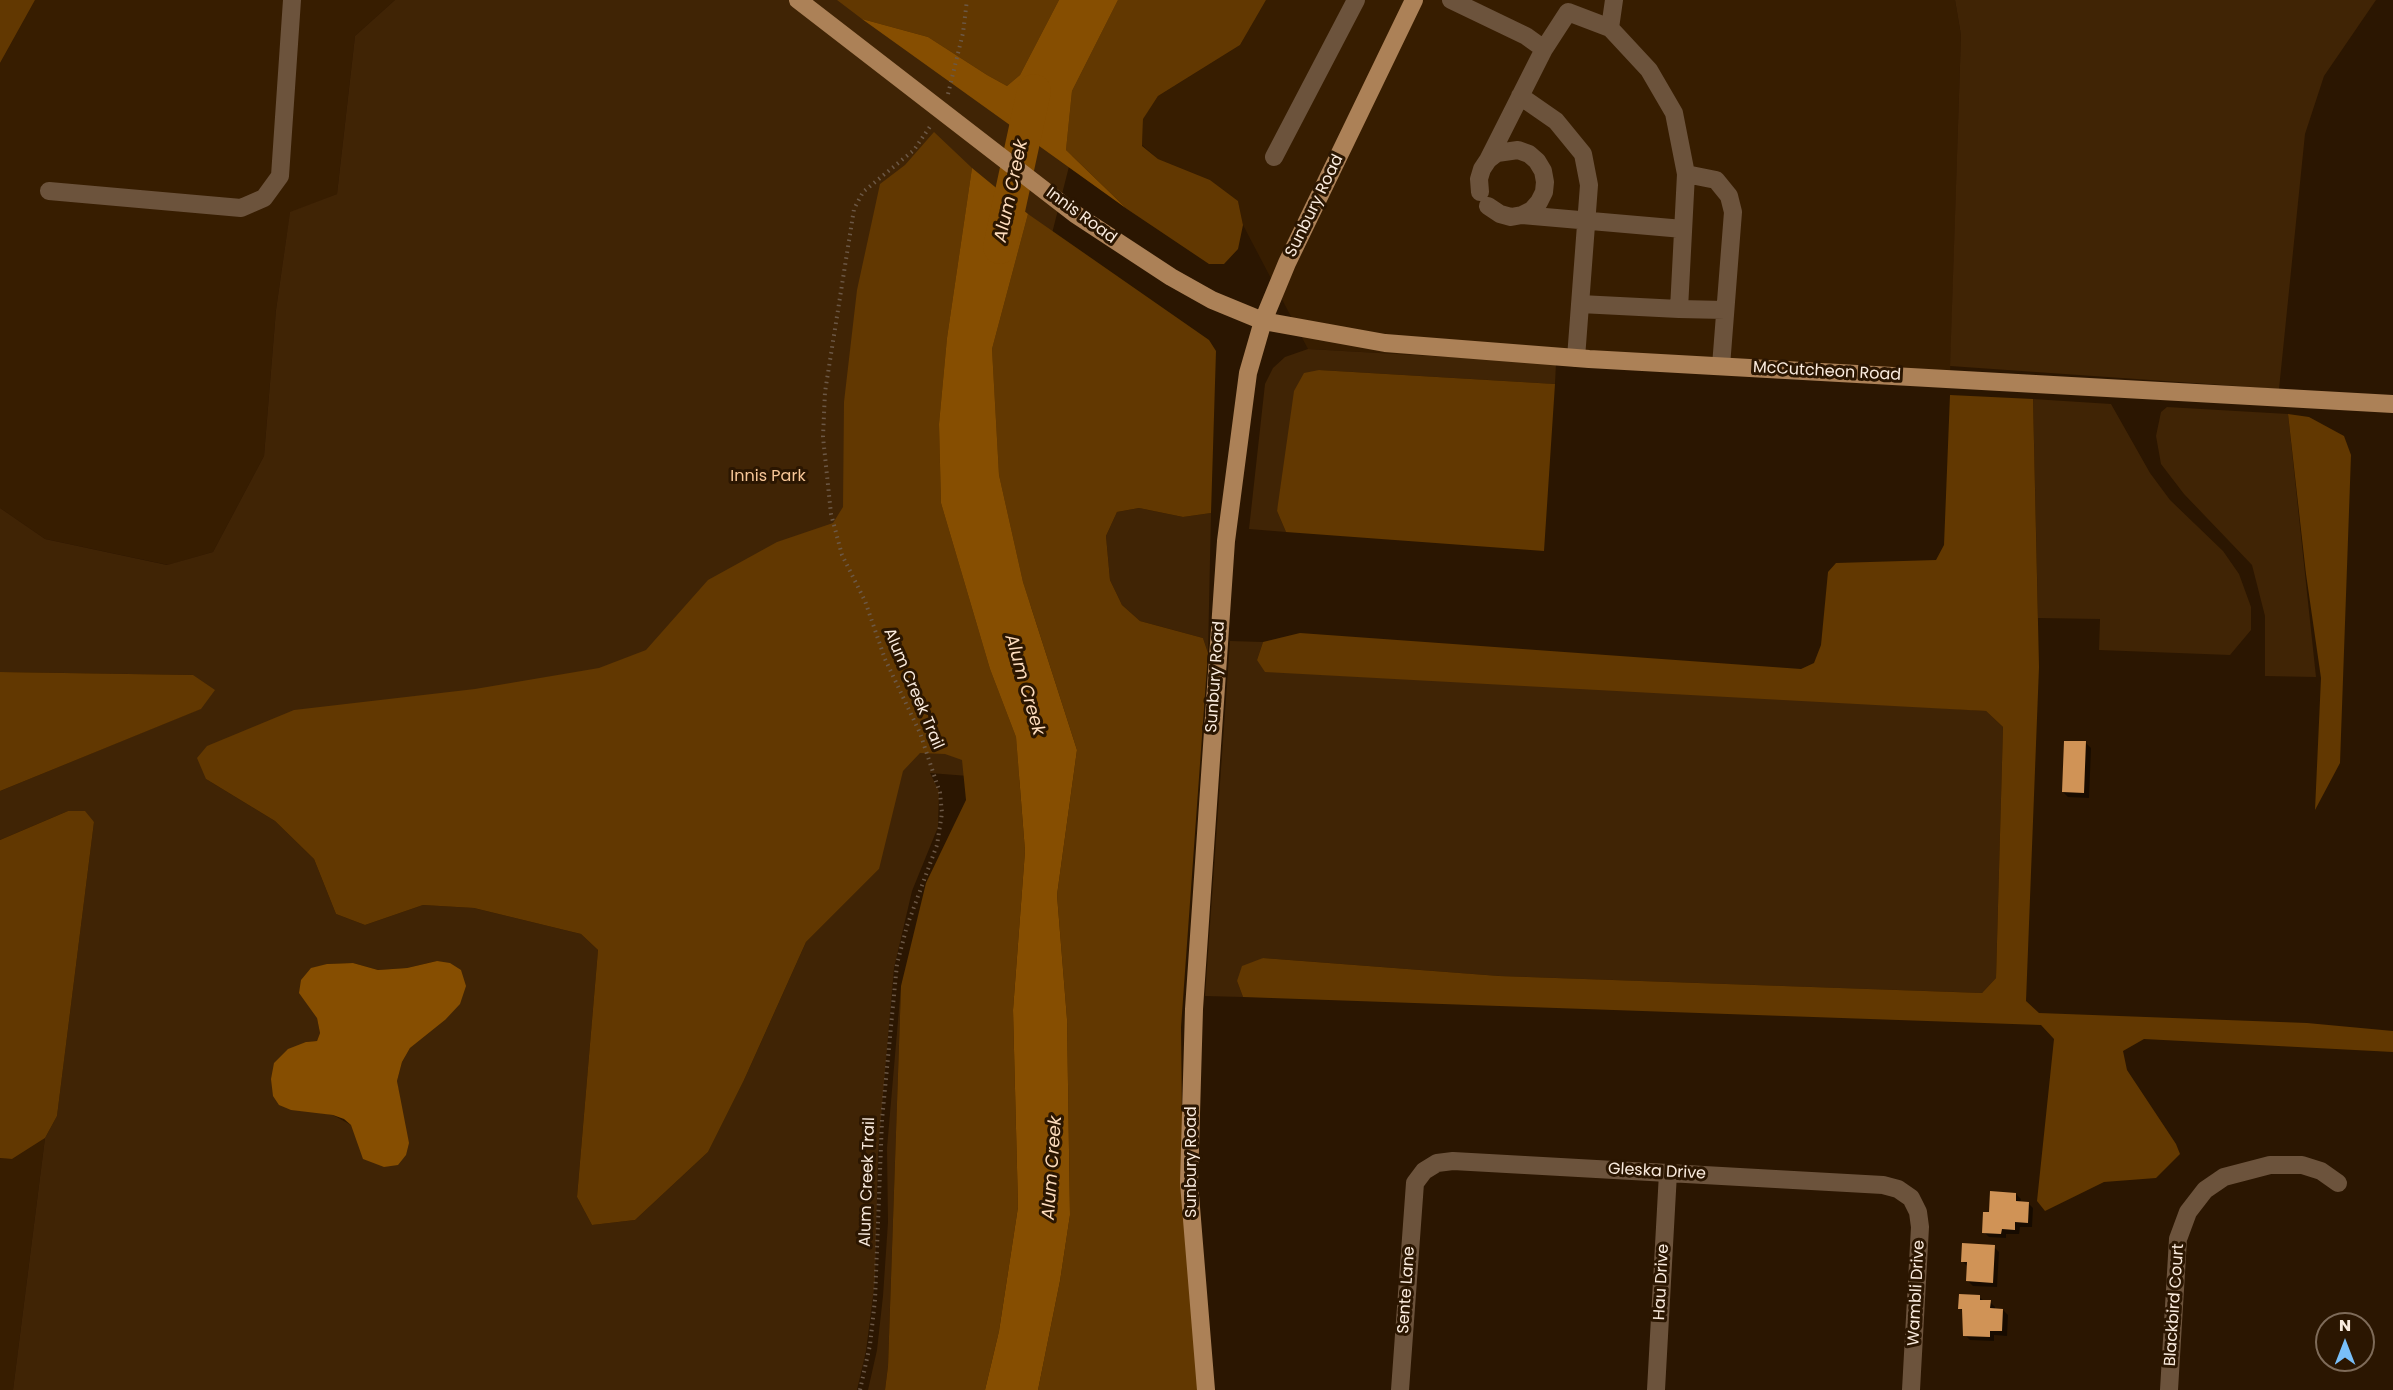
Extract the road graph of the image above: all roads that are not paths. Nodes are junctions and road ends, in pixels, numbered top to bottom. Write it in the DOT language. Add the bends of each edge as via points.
graph roads {
  1 [pos="292,0"];
  2 [pos="798,0"];
  3 [pos="1356,0"];
  4 [pos="1414,0"];
  5 [pos="1451,0"];
  6 [pos="1614,0"];
  7 [pos="1610,28"];
  8 [pos="1544,49"];
  9 [pos="1520,96"];
  10 [pos="1274,157"];
  11 [pos="1488,160"];
  12 [pos="1686,174"];
  13 [pos="49,190"];
  14 [pos="1522,215"];
  15 [pos="1586,219"];
  16 [pos="1683,229"];
  17 [pos="1580,304"];
  18 [pos="1679,309"];
  19 [pos="1725,310"];
  20 [pos="1263,321"];
  21 [pos="1576,358"];
  22 [pos="1720,366"];
  23 [pos="2393,404"];
  24 [pos="1668,1173"];
  25 [pos="2338,1183"];
  26 [pos="1414,1190"];
  27 [pos="1911,1198"];
  28 [pos="1206,1390"];
  29 [pos="1400,1390"];
  30 [pos="1656,1390"];
  31 [pos="1911,1390"];
  32 [pos="2169,1390"];
  1 -- 13 [label="street" via="280,176 264,198 241,208"];
  2 -- 20 [label="main road, Innis Road" via="1075,214 1212,300"];
  3 -- 10 [label="street"];
  4 -- 20 [label="main road, Sunbury Road"];
  5 -- 8 [label="street" via="1526,36"];
  6 -- 7 [label="street"];
  7 -- 8 [label="street" via="1568,12"];
  7 -- 12 [label="street" via="1649,70 1674,113"];
  8 -- 9 [label="street"];
  9 -- 11 [label="street"];
  9 -- 15 [label="street" via="1556,121 1583,154 1589,185"];
  11 -- 14 [label="street" via="1479,179 1484,199 1500,214"];
  11 -- 14 [label="street" via="1497,153 1518,150 1537,161 1543,171 1544,192 1532,210"];
  12 -- 16 [label="street"];
  12 -- 19 [label="street" via="1716,180 1729,196 1733,212"];
  14 -- 15 [label="street"];
  15 -- 16 [label="street"];
  15 -- 17 [label="street"];
  16 -- 18 [label="street"];
  17 -- 18 [label="street"];
  17 -- 21 [label="street"];
  18 -- 19 [label="street"];
  19 -- 22 [label="street"];
  20 -- 21 [label="main road, McCutcheon Road" via="1385,343"];
  20 -- 28 [label="main road, Sunbury Road" via="1248,373 1226,541 1194,1009 1189,1183"];
  21 -- 22 [label="main road, McCutcheon Road"];
  22 -- 23 [label="main road, McCutcheon Road"];
  24 -- 26 [label="street, Gleska Drive" via="1453,1161 1437,1163 1424,1171"];
  24 -- 27 [label="street, Gleska Drive" via="1883,1185"];
  24 -- 30 [label="street, Hau Drive"];
  25 -- 32 [label="street, Blackbird Court" via="2302,1165 2270,1165 2224,1177 2205,1190 2188,1212 2178,1239"];
  26 -- 29 [label="street, Sente Lane"];
  27 -- 31 [label="street, Wambli Drive" via="1920,1227"];
}
